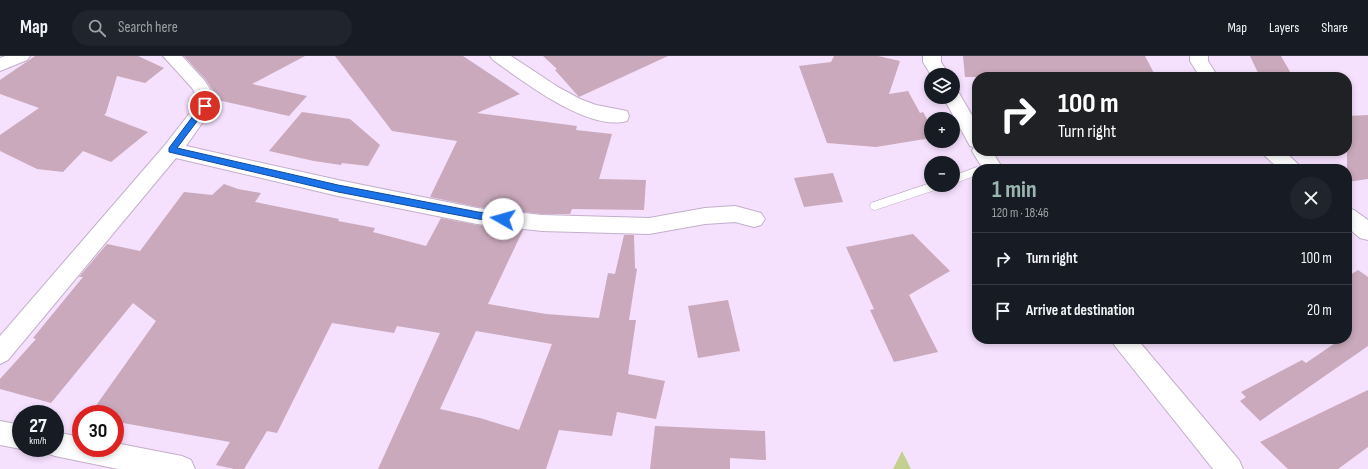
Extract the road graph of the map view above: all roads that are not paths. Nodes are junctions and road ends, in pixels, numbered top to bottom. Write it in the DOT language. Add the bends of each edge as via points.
graph roads {
  1 [pos="21,56"];
  2 [pos="172,56"];
  3 [pos="499,56"];
  4 [pos="932,56"];
  5 [pos="1199,56"];
  6 [pos="0,65"];
  7 [pos="936,68"];
  8 [pos="1206,72"];
  9 [pos="956,104"];
  10 [pos="620,116"];
  11 [pos="972,132"];
  12 [pos="172,150"];
  13 [pos="1277,156"];
  14 [pos="1286,164"];
  15 [pos="972,171"];
  16 [pos="960,177"];
  17 [pos="924,189"];
  18 [pos="875,206"];
  19 [pos="754,219"];
  20 [pos="1352,220"];
  21 [pos="1368,232"];
  22 [pos="1127,344"];
  23 [pos="0,352"];
  24 [pos="0,433"];
  25 [pos="12,435"];
  26 [pos="64,446"];
  27 [pos="182,469"];
  28 [pos="1230,469"];
  1 -- 6 [label="street"];
  2 -- 12 [label="street" via="198,84 204,94 205,106"];
  3 -- 10 [label="street" via="583,108 601,114"];
  4 -- 7 [label="street"];
  5 -- 8 [label="street"];
  9 -- 11 [label="street"];
  12 -- 19 [label="street" via="338,188 478,216 528,222 649,226 705,216 735,214"];
  12 -- 23 [label="street"];
  13 -- 14 [label="street"];
  15 -- 16 [label="lane"];
  17 -- 18 [label="lane"];
  20 -- 21 [label="street"];
  22 -- 28 [label="street"];
  24 -- 25 [label="street"];
  26 -- 27 [label="street"];
}
